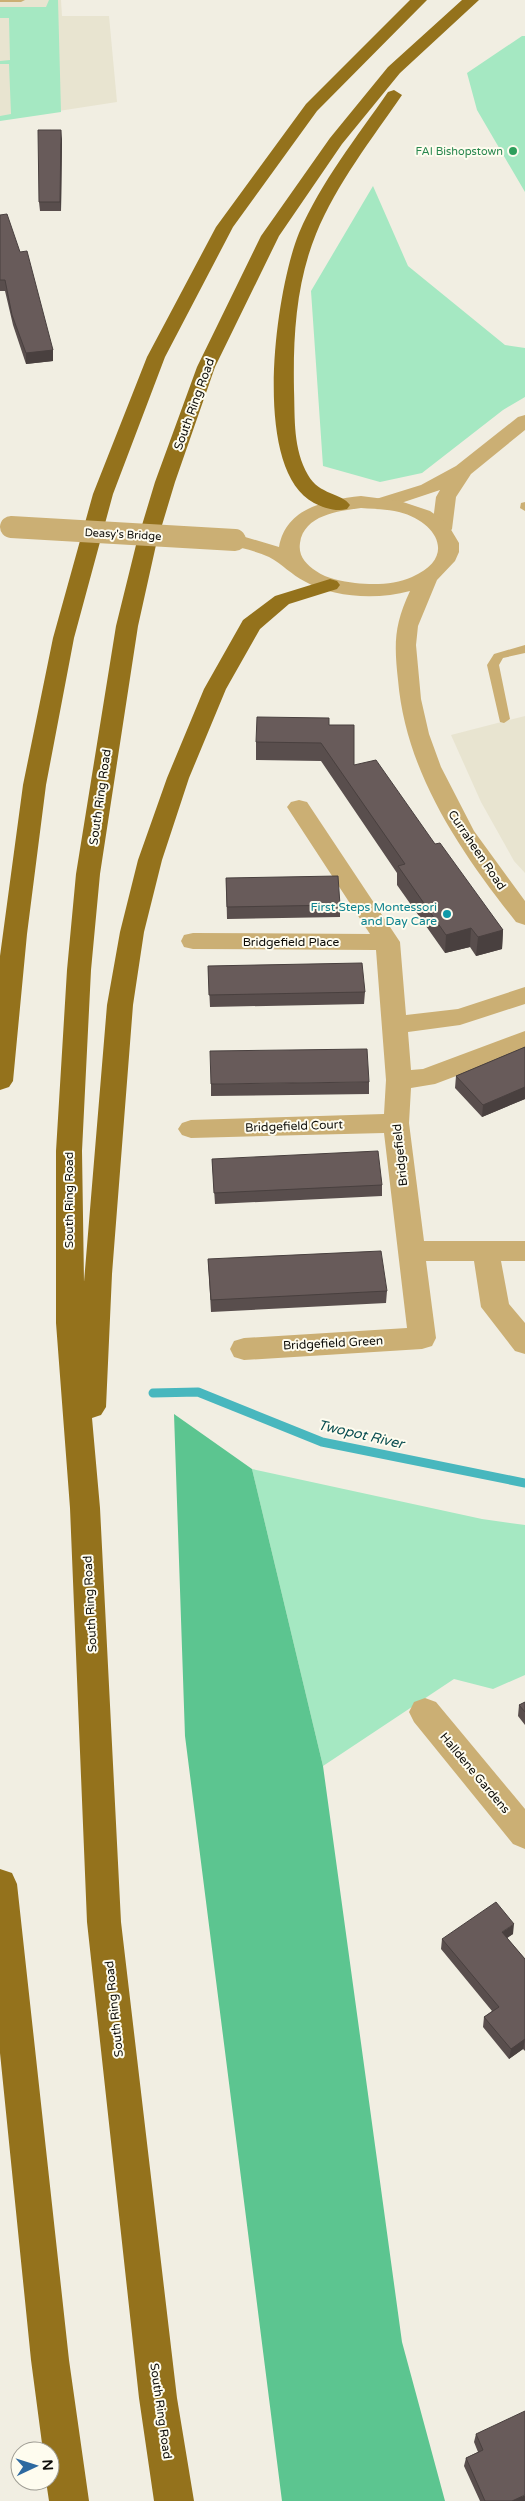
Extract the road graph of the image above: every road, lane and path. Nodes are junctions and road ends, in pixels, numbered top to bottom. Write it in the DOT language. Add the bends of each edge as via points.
graph roads {
  1 [pos="0,0"];
  2 [pos="21,0"];
  3 [pos="420,0"];
  4 [pos="471,0"];
  5 [pos="438,29"];
  6 [pos="525,421"];
  7 [pos="463,470"];
  8 [pos="383,503"];
  9 [pos="340,505"];
  10 [pos="296,525"];
  11 [pos="4,527"];
  12 [pos="442,529"];
  13 [pos="235,540"];
  14 [pos="297,565"];
  15 [pos="428,577"];
  16 [pos="330,584"];
  17 [pos="374,590"];
  18 [pos="406,633"];
  19 [pos="525,649"];
  20 [pos="504,719"];
  21 [pos="300,807"];
  22 [pos="525,917"];
  23 [pos="193,941"];
  24 [pos="388,942"];
  25 [pos="525,995"];
  26 [pos="396,1025"];
  27 [pos="525,1040"];
  28 [pos="399,1080"];
  29 [pos="0,1081"];
  30 [pos="396,1124"];
  31 [pos="191,1129"];
  32 [pos="525,1250"];
  33 [pos="411,1251"];
  34 [pos="486,1251"];
  35 [pos="422,1338"];
  36 [pos="525,1343"];
  37 [pos="244,1348"];
  38 [pos="85,1508"];
  39 [pos="425,1712"];
  40 [pos="525,1834"];
  41 [pos="0,1884"];
  42 [pos="69,2501"];
  43 [pos="174,2501"];
  1 -- 2 [label="lane"];
  3 -- 29 [label="highway" via="339,78 241,199 181,302 128,418 86,547 49,707 18,896"];
  4 -- 5 [label="highway, South Ring Road"];
  5 -- 9 [label="highway" via="334,184 309,232 296,266 284,355 288,440 293,464 304,484 314,495"];
  5 -- 38 [label="highway, South Ring Road" via="394,70 336,141 270,236 206,367 146,545 127,626 100,791 79,970 69,1151 70,1304"];
  6 -- 7 [label="street"];
  7 -- 8 [label="street" via="428,489"];
  7 -- 12 [label="street" via="446,497"];
  8 -- 9 [label="street"];
  8 -- 12 [label="street" via="414,511"];
  9 -- 10 [label="street" via="315,513"];
  10 -- 13 [label="street" via="260,537"];
  10 -- 14 [label="street" via="289,538 289,552"];
  11 -- 13 [label="street, Deasy's Bridge, bridge"];
  12 -- 15 [label="street, Curraheen Road" via="449,549 446,559"];
  13 -- 14 [label="street, Curraheen Road" via="274,552"];
  14 -- 16 [label="street, Curraheen Road" via="311,576"];
  15 -- 17 [label="street, Curraheen Road" via="395,588"];
  15 -- 18 [label="street, Curraheen Road"];
  16 -- 17 [label="street, Curraheen Road"];
  16 -- 38 [label="highway" via="282,600 251,625 216,689 178,778 150,860 132,932 119,1014 98,1274"];
  17 -- 18 [label="street, Curraheen Road" via="392,609"];
  18 -- 22 [label="street, Curraheen Road" via="407,687 420,744 450,812 486,868"];
  19 -- 20 [label="lane" via="498,656 493,665"];
  21 -- 24 [label="street"];
  23 -- 24 [label="street, Bridgefield Place"];
  24 -- 26 [label="street, Bridgefield"];
  25 -- 26 [label="street" via="460,1017"];
  26 -- 28 [label="street, Bridgefield"];
  27 -- 28 [label="street" via="426,1078"];
  28 -- 30 [label="street, Bridgefield"];
  30 -- 31 [label="street, Bridgefield Court"];
  30 -- 33 [label="street, Bridgefield"];
  32 -- 34 [label="street"];
  33 -- 34 [label="street"];
  33 -- 35 [label="street, Bridgefield"];
  34 -- 36 [label="street" via="496,1307"];
  35 -- 37 [label="street, Bridgefield Green"];
  38 -- 43 [label="highway, South Ring Road" via="104,1922 158,2398"];
  39 -- 40 [label="street, Halldene Gardens"];
  41 -- 42 [label="highway" via="50,2360"];
}
